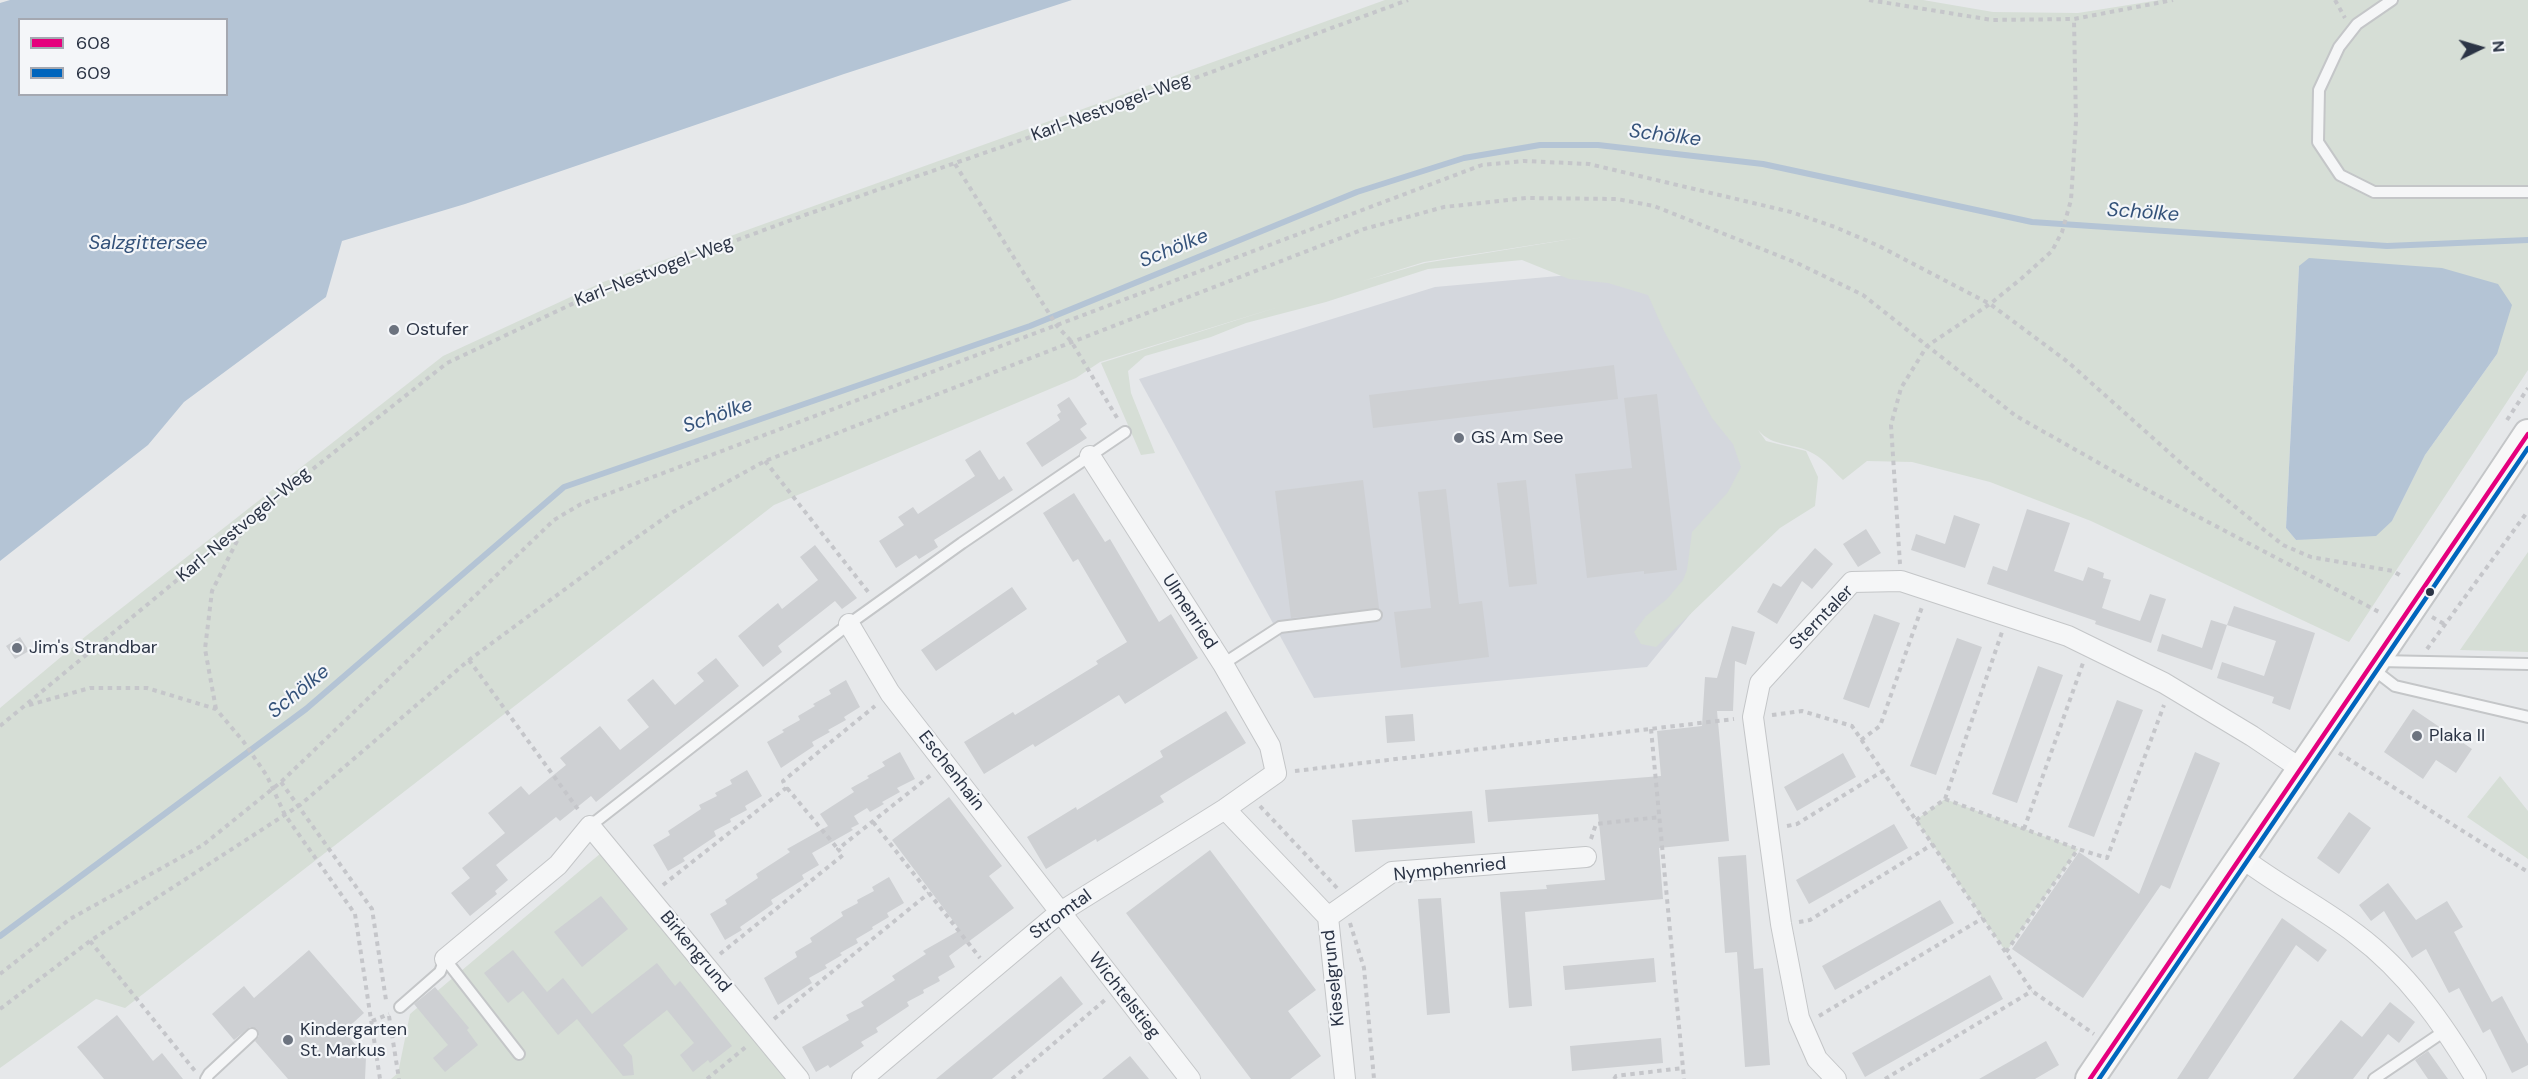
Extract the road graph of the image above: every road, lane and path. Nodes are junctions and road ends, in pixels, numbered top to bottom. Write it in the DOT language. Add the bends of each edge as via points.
graph roads {
  1 [pos="1408,0"];
  2 [pos="1869,0"];
  3 [pos="2173,0"];
  4 [pos="2392,0"];
  5 [pos="2074,20"];
  6 [pos="955,164"];
  7 [pos="2528,192"];
  8 [pos="1990,304"];
  9 [pos="1057,326"];
  10 [pos="1071,341"];
  11 [pos="1927,346"];
  12 [pos="1125,432"];
  13 [pos="2528,434"];
  14 [pos="1090,456"];
  15 [pos="765,461"];
  16 [pos="2528,511"];
  17 [pos="246,524"];
  18 [pos="2403,578"];
  19 [pos="1901,581"];
  20 [pos="1929,590"];
  21 [pos="878,604"];
  22 [pos="2379,612"];
  23 [pos="1376,615"];
  24 [pos="2008,616"];
  25 [pos="849,624"];
  26 [pos="2089,646"];
  27 [pos="469,660"];
  28 [pos="2417,662"];
  29 [pos="1223,664"];
  30 [pos="2528,664"];
  31 [pos="2374,665"];
  32 [pos="2170,687"];
  33 [pos="890,693"];
  34 [pos="25,706"];
  35 [pos="216,709"];
  36 [pos="1753,717"];
  37 [pos="2528,717"];
  38 [pos="0,726"];
  39 [pos="1651,729"];
  40 [pos="1861,740"];
  41 [pos="2322,740"];
  42 [pos="946,764"];
  43 [pos="2301,770"];
  44 [pos="1882,771"];
  45 [pos="1276,773"];
  46 [pos="281,782"];
  47 [pos="273,787"];
  48 [pos="786,788"];
  49 [pos="1945,799"];
  50 [pos="300,805"];
  51 [pos="1225,809"];
  52 [pos="285,815"];
  53 [pos="1660,817"];
  54 [pos="1916,820"];
  55 [pos="873,822"];
  56 [pos="590,826"];
  57 [pos="2024,829"];
  58 [pos="1768,830"];
  59 [pos="1933,844"];
  60 [pos="838,849"];
  61 [pos="2078,849"];
  62 [pos="1586,857"];
  63 [pos="2241,857"];
  64 [pos="2528,872"];
  65 [pos="929,893"];
  66 [pos="648,896"];
  67 [pos="1059,913"];
  68 [pos="1328,917"];
  69 [pos="1983,918"];
  70 [pos="1781,924"];
  71 [pos="90,941"];
  72 [pos="2006,952"];
  73 [pos="446,958"];
  74 [pos="706,966"];
  75 [pos="990,971"];
  76 [pos="0,974"];
  77 [pos="1118,989"];
  78 [pos="2032,991"];
  79 [pos="387,1002"];
  80 [pos="400,1007"];
  81 [pos="0,1009"];
  82 [pos="389,1014"];
  83 [pos="1799,1018"];
  84 [pos="2446,1030"];
  85 [pos="761,1033"];
  86 [pos="252,1034"];
  87 [pos="2095,1035"];
  88 [pos="519,1054"];
  89 [pos="1683,1068"];
  90 [pos="201,1079"];
  91 [pos="206,1079"];
  92 [pos="380,1079"];
  93 [pos="399,1079"];
  94 [pos="707,1079"];
  95 [pos="799,1079"];
  96 [pos="862,1079"];
  97 [pos="1012,1079"];
  98 [pos="1190,1079"];
  99 [pos="1345,1079"];
  100 [pos="1614,1079"];
  101 [pos="1684,1079"];
  102 [pos="1836,1079"];
  103 [pos="1885,1079"];
  104 [pos="2090,1079"];
  105 [pos="2374,1079"];
  106 [pos="2476,1079"];
  1 -- 6 [label="path, Karl-Nestvogel-Weg"];
  2 -- 5 [label="path" via="1992,20"];
  3 -- 5 [label="path"];
  4 -- 7 [label="lane" via="2357,24 2339,47 2319,90 2318,142 2340,175 2374,192"];
  5 -- 8 [label="path" via="2076,122 2071,200 2062,232 2052,251"];
  6 -- 9 [label="path"];
  6 -- 17 [label="path, Karl-Nestvogel-Weg" via="606,288 447,363"];
  8 -- 9 [label="path" via="1879,246 1791,212 1588,164 1524,161 1482,165"];
  8 -- 11 [label="path"];
  8 -- 18 [label="path" via="2068,362 2183,465 2283,545 2312,557 2393,571"];
  9 -- 10 [label="path"];
  9 -- 46 [label="path" via="581,504 554,520"];
  10 -- 11 [label="path" via="1364,229 1444,207 1526,198 1617,199 1654,206 1797,263 1863,295"];
  10 -- 12 [label="path"];
  10 -- 15 [label="path"];
  11 -- 19 [label="path" via="1901,388 1891,425"];
  11 -- 22 [label="path" via="2016,416"];
  12 -- 14 [label="lane"];
  13 -- 31 [label="street"];
  14 -- 21 [label="lane"];
  14 -- 29 [label="street, Ulmenried"];
  15 -- 21 [label="path"];
  15 -- 27 [label="path" via="673,512"];
  16 -- 28 [label="path"];
  17 -- 34 [label="path, Karl-Nestvogel-Weg"];
  17 -- 35 [label="path" via="212,591 205,649"];
  19 -- 20 [label="street, Sterntaler"];
  19 -- 36 [label="street, Sterntaler" via="1852,582 1760,683"];
  20 -- 24 [label="street, Sterntaler"];
  20 -- 40 [label="path" via="1880,726"];
  21 -- 25 [label="lane"];
  23 -- 29 [label="lane" via="1280,627"];
  24 -- 26 [label="street, Sterntaler"];
  24 -- 49 [label="path"];
  25 -- 33 [label="street, Eschenhain"];
  25 -- 56 [label="lane"];
  26 -- 32 [label="street, Sterntaler"];
  26 -- 57 [label="path"];
  27 -- 50 [label="path"];
  27 -- 56 [label="path"];
  28 -- 30 [label="lane"];
  28 -- 31 [label="lane"];
  29 -- 45 [label="street, Ulmenried" via="1270,747"];
  31 -- 37 [label="lane" via="2395,686"];
  31 -- 41 [label="street"];
  32 -- 43 [label="street, Sterntaler"];
  32 -- 61 [label="path" via="2107,858"];
  33 -- 42 [label="street, Eschenhain"];
  33 -- 48 [label="path" via="783,781"];
  34 -- 35 [label="path" via="90,688 147,688"];
  34 -- 38 [label="path, Karl-Nestvogel-Weg"];
  35 -- 47 [label="path"];
  36 -- 39 [label="path"];
  36 -- 40 [label="path" via="1802,711 1852,726"];
  36 -- 58 [label="street, Sterntaler"];
  39 -- 45 [label="path"];
  39 -- 53 [label="path"];
  40 -- 44 [label="path"];
  41 -- 43 [label="street"];
  41 -- 64 [label="path"];
  42 -- 55 [label="path"];
  42 -- 67 [label="street, Eschenhain"];
  43 -- 63 [label="street"];
  44 -- 54 [label="path"];
  44 -- 58 [label="path" via="1797,824"];
  45 -- 51 [label="street, Stromtal"];
  46 -- 47 [label="path"];
  46 -- 50 [label="path"];
  47 -- 52 [label="path"];
  47 -- 76 [label="path" via="203,844 70,919"];
  48 -- 60 [label="path"];
  48 -- 66 [label="path"];
  49 -- 54 [label="path"];
  49 -- 57 [label="path"];
  50 -- 52 [label="path"];
  50 -- 79 [label="path" via="372,909"];
  51 -- 67 [label="street, Stromtal"];
  51 -- 68 [label="street, Kieselgrund"];
  52 -- 71 [label="path"];
  52 -- 92 [label="path" via="355,914"];
  53 -- 62 [label="path" via="1596,824"];
  53 -- 89 [label="path"];
  54 -- 59 [label="path"];
  55 -- 60 [label="path"];
  55 -- 65 [label="path"];
  56 -- 66 [label="street, Birkengrund"];
  56 -- 73 [label="street" via="558,865"];
  57 -- 61 [label="path"];
  58 -- 70 [label="street, Sterntaler"];
  59 -- 69 [label="path"];
  59 -- 70 [label="path" via="1810,920"];
  60 -- 74 [label="path" via="843,855"];
  61 -- 72 [label="path"];
  62 -- 68 [label="street, Nymphenried" via="1392,872"];
  63 -- 84 [label="street" via="2357,934 2410,984"];
  63 -- 104 [label="street"];
  65 -- 75 [label="path"];
  65 -- 85 [label="path"];
  66 -- 74 [label="street, Birkengrund"];
  67 -- 75 [label="street, Stromtal"];
  67 -- 77 [label="street, Wichtelstieg"];
  68 -- 99 [label="street, Kieselgrund"];
  69 -- 72 [label="path"];
  69 -- 83 [label="path" via="1819,1016"];
  70 -- 83 [label="street, Sterntaler"];
  71 -- 81 [label="path"];
  71 -- 90 [label="path"];
  72 -- 78 [label="path"];
  73 -- 80 [label="lane" via="440,972"];
  73 -- 88 [label="lane"];
  74 -- 85 [label="street, Birkengrund"];
  75 -- 96 [label="street, Stromtal"];
  77 -- 97 [label="path"];
  77 -- 98 [label="street, Wichtelstieg"];
  78 -- 87 [label="path"];
  78 -- 103 [label="path"];
  82 -- 93 [label="path"];
  83 -- 102 [label="street, Sterntaler" via="1817,1059"];
  84 -- 105 [label="lane"];
  84 -- 106 [label="street"];
  85 -- 94 [label="path"];
  85 -- 95 [label="street, Birkengrund"];
  86 -- 91 [label="lane"];
  89 -- 100 [label="path"];
  89 -- 101 [label="path"];
}
